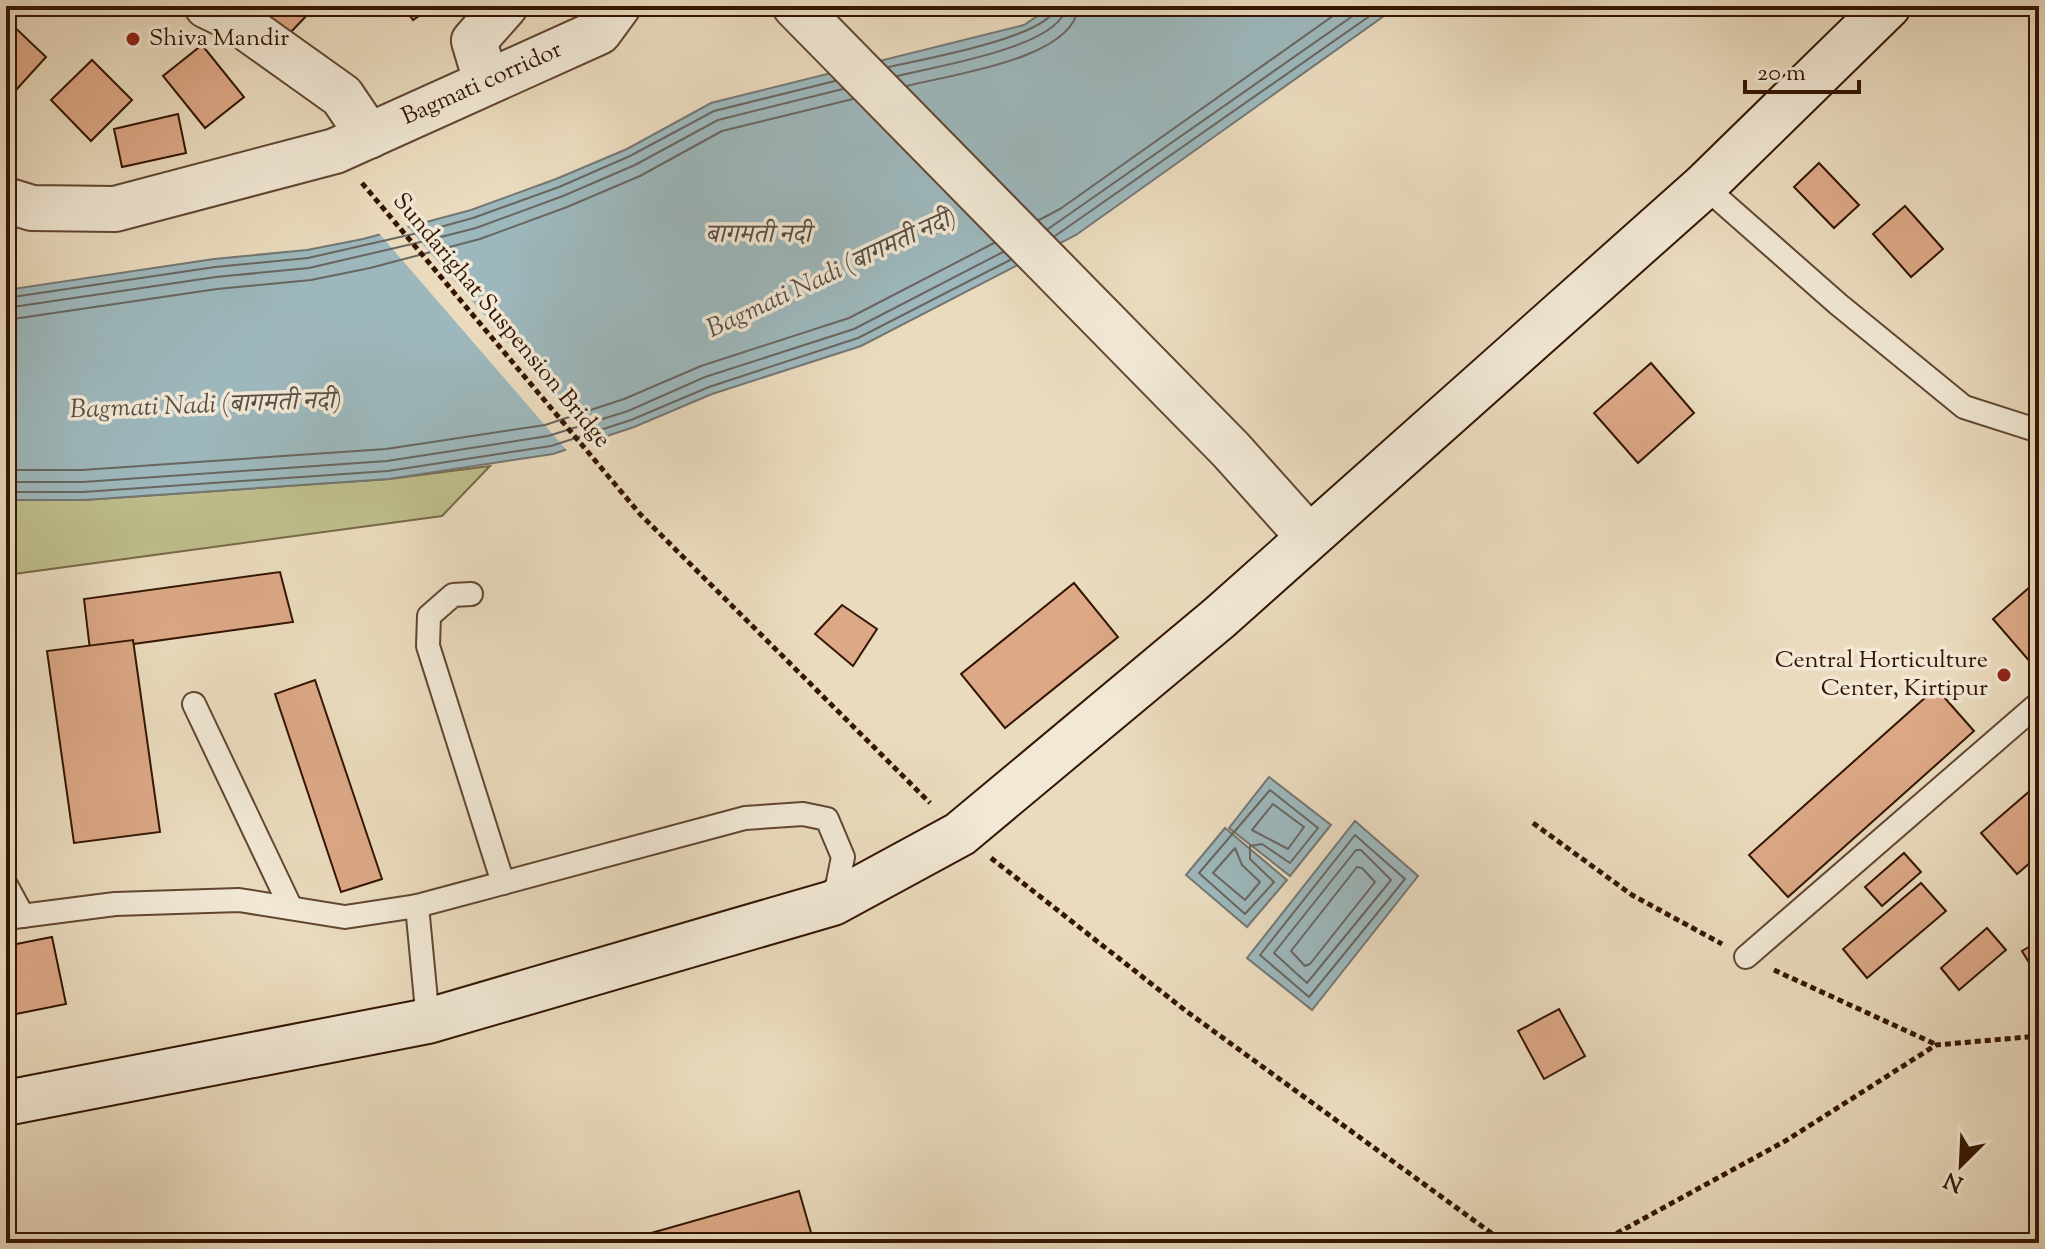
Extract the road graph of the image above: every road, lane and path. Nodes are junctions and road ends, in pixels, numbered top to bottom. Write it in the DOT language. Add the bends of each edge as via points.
graph roads {
  1 [pos="505,6"];
  2 [pos="618,6"];
  3 [pos="795,6"];
  4 [pos="1888,6"];
  5 [pos="229,10"];
  6 [pos="486,81"];
  7 [pos="352,143"];
  8 [pos="1704,186"];
  9 [pos="6,200"];
  10 [pos="2039,431"];
  11 [pos="1309,537"];
  12 [pos="471,594"];
  13 [pos="2039,703"];
  14 [pos="194,704"];
  15 [pos="960,834"];
  16 [pos="503,883"];
  17 [pos="6,885"];
  18 [pos="833,903"];
  19 [pos="417,906"];
  20 [pos="291,908"];
  21 [pos="14,917"];
  22 [pos="1746,957"];
  23 [pos="428,1021"];
  24 [pos="2039,1036"];
  25 [pos="6,1103"];
  26 [pos="1505,1243"];
  27 [pos="1599,1243"];
  1 -- 6 [label="main road" via="474,41"];
  2 -- 6 [label="main road, Bagmati corridor" via="599,32"];
  3 -- 11 [label="main road" via="1231,450"];
  4 -- 8 [label="main road"];
  5 -- 7 [label="main road" via="342,96"];
  6 -- 7 [label="main road, Bagmati corridor"];
  7 -- 9 [label="main road, Bagmati corridor" via="115,209 32,208"];
  7 -- 15 [label="path, Sundarighat Suspension Bridge" via="640,514"];
  8 -- 10 [label="lane" via="1964,407"];
  8 -- 11 [label="main road"];
  11 -- 15 [label="main road"];
  12 -- 16 [label="lane" via="453,595 429,616 428,646"];
  13 -- 22 [label="lane"];
  14 -- 20 [label="lane"];
  15 -- 18 [label="main road"];
  15 -- 26 [label="path, Sundarighat Suspension Bridge" via="1186,1011"];
  16 -- 18 [label="lane" via="745,818 803,814 827,819 843,857"];
  16 -- 19 [label="lane"];
  17 -- 21 [label="lane"];
  18 -- 23 [label="main road"];
  19 -- 20 [label="lane" via="345,917"];
  19 -- 23 [label="lane"];
  20 -- 21 [label="lane" via="223,900 115,904"];
  23 -- 25 [label="main road"];
  24 -- 27 [label="path" via="1936,1045 1787,1140"];
}
